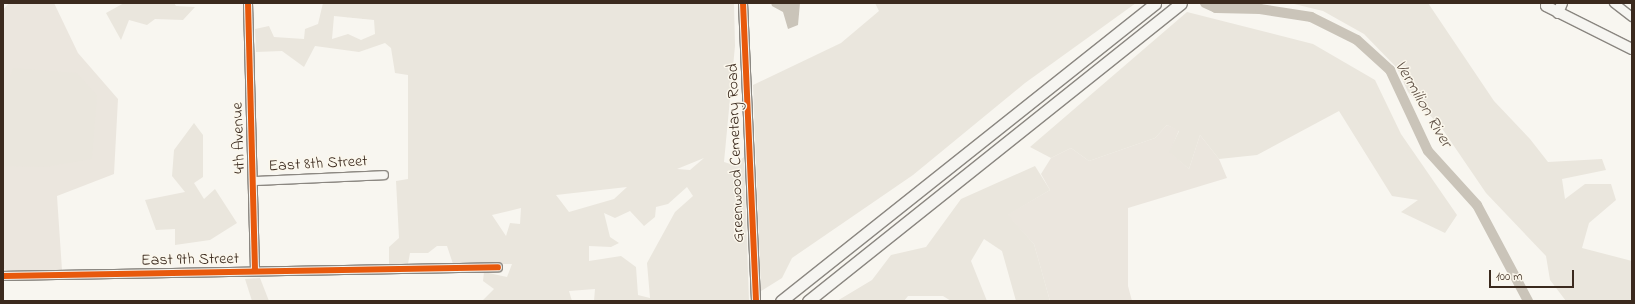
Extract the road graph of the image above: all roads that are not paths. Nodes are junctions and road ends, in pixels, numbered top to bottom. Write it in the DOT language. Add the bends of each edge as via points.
graph roads {
  1 [pos="248,3"];
  2 [pos="743,3"];
  3 [pos="1155,3"];
  4 [pos="1181,3"];
  5 [pos="1614,3"];
  6 [pos="1544,4"];
  7 [pos="1560,8"];
  8 [pos="1632,17"];
  9 [pos="1632,48"];
  10 [pos="384,175"];
  11 [pos="254,181"];
  12 [pos="498,267"];
  13 [pos="255,271"];
  14 [pos="3,276"];
  15 [pos="756,301"];
  16 [pos="781,301"];
  17 [pos="808,301"];
  1 -- 11 [label="street, 4th Avenue"];
  2 -- 15 [label="street, Greenwood Cemetary Road"];
  3 -- 16 [label="highway"];
  4 -- 17 [label="highway"];
  5 -- 8 [label="street"];
  6 -- 7 [label="main road"];
  7 -- 9 [label="main road"];
  10 -- 11 [label="street, East 8th Street"];
  11 -- 13 [label="street, 4th Avenue"];
  12 -- 13 [label="street, East 9th Street"];
  13 -- 14 [label="street, East 9th Street"];
}
